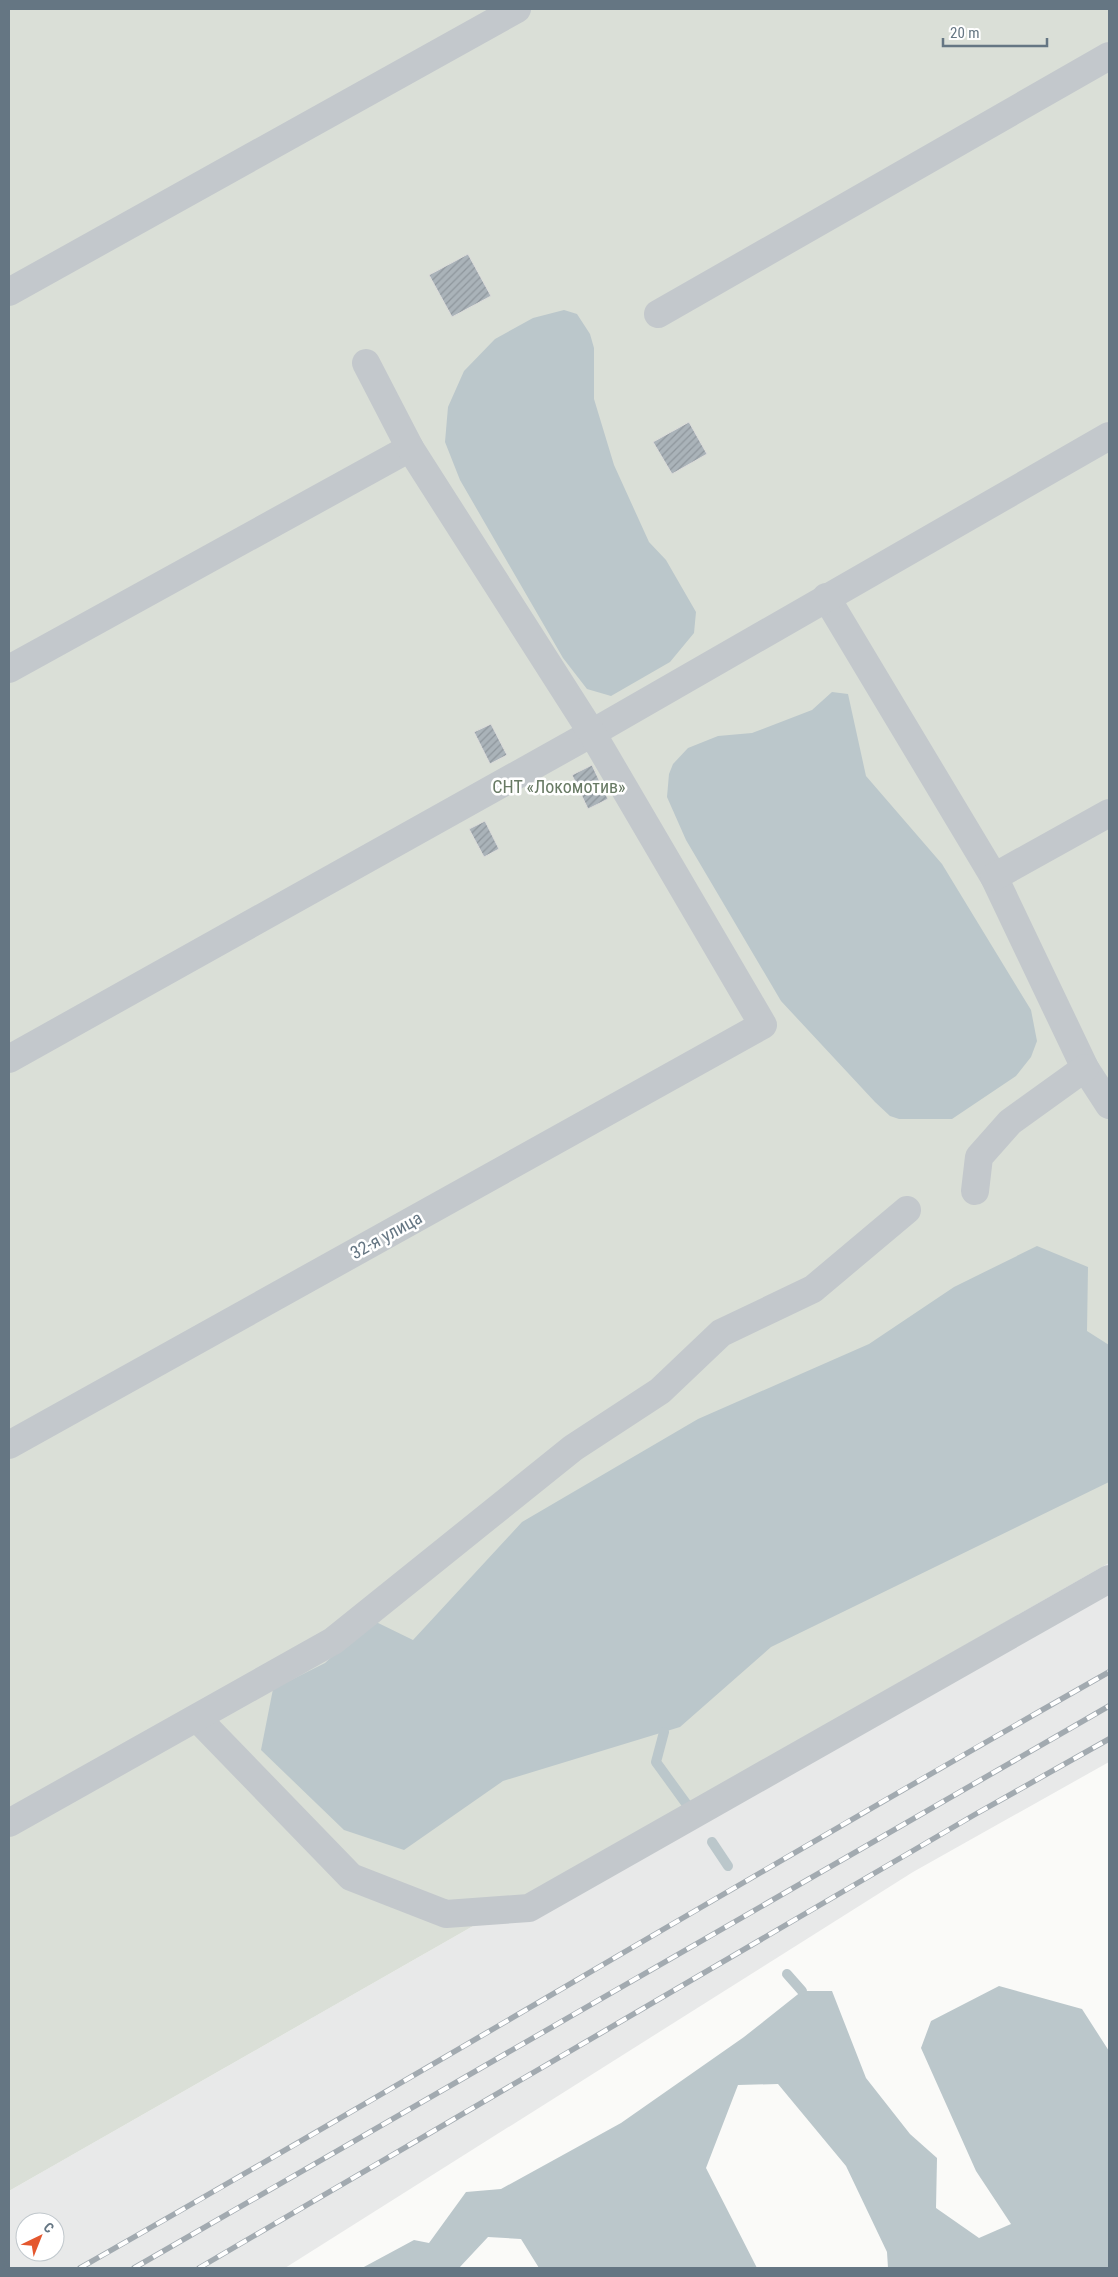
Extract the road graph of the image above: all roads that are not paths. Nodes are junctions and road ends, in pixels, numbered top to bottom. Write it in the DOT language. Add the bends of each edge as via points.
graph roads {
  1 [pos="517,9"];
  2 [pos="1109,56"];
  3 [pos="9,292"];
  4 [pos="658,314"];
  5 [pos="366,363"];
  6 [pos="1109,436"];
  7 [pos="410,448"];
  8 [pos="826,597"];
  9 [pos="9,670"];
  10 [pos="592,732"];
  11 [pos="1109,813"];
  12 [pos="994,877"];
  13 [pos="9,1059"];
  14 [pos="1085,1068"];
  15 [pos="1109,1105"];
  16 [pos="975,1191"];
  17 [pos="907,1210"];
  18 [pos="9,1445"];
  19 [pos="1109,1579"];
  20 [pos="197,1718"];
  21 [pos="9,1823"];
  1 -- 3 [label="street"];
  2 -- 4 [label="street"];
  5 -- 7 [label="street"];
  6 -- 8 [label="street"];
  7 -- 9 [label="street"];
  7 -- 10 [label="street"];
  8 -- 10 [label="street"];
  8 -- 12 [label="street"];
  10 -- 13 [label="street"];
  10 -- 18 [label="street, 32-я улица" via="763,1025"];
  11 -- 12 [label="street"];
  12 -- 14 [label="street"];
  14 -- 15 [label="street"];
  14 -- 16 [label="street" via="1010,1122 979,1157"];
  17 -- 20 [label="street" via="813,1289 722,1333 660,1391 573,1448 333,1641"];
  19 -- 20 [label="street" via="528,1908 446,1914 352,1876"];
  20 -- 21 [label="street"];
}
